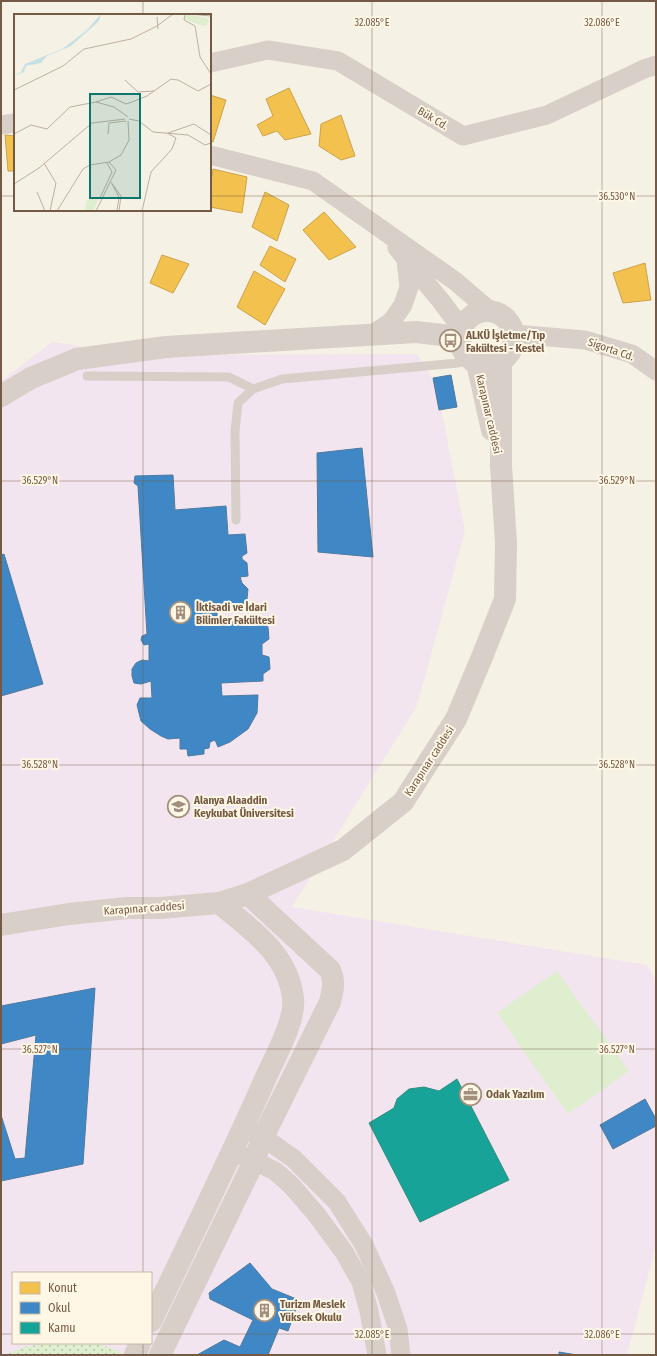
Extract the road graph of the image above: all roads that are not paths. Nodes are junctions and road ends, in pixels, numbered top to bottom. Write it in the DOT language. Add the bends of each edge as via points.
graph roads {
  1 [pos="211,63"];
  2 [pos="656,65"];
  3 [pos="14,123"];
  4 [pos="1,125"];
  5 [pos="211,155"];
  6 [pos="379,228"];
  7 [pos="406,260"];
  8 [pos="490,311"];
  9 [pos="373,334"];
  10 [pos="514,334"];
  11 [pos="466,347"];
  12 [pos="501,361"];
  13 [pos="656,371"];
  14 [pos="87,376"];
  15 [pos="253,389"];
  16 [pos="1,396"];
  17 [pos="501,466"];
  18 [pos="236,520"];
  19 [pos="248,894"];
  20 [pos="219,903"];
  21 [pos="1,925"];
  22 [pos="244,1128"];
  23 [pos="263,1137"];
  24 [pos="232,1151"];
  25 [pos="254,1161"];
  26 [pos="152,1319"];
  27 [pos="140,1344"];
  28 [pos="134,1355"];
  29 [pos="160,1355"];
  30 [pos="377,1355"];
  31 [pos="401,1355"];
  1 -- 2 [label="street, Bük Cd." via="268,50 338,61 463,136 547,115"];
  3 -- 4 [label="street"];
  5 -- 6 [label="street" via="313,181"];
  6 -- 7 [label="street"];
  6 -- 8 [label="street" via="455,281"];
  7 -- 9 [label="street" via="409,287 403,304 391,322"];
  7 -- 11 [label="street" via="441,301"];
  8 -- 10 [label="street" via="506,318"];
  8 -- 11 [label="street" via="473,315 466,321"];
  9 -- 11 [label="street" via="431,333"];
  9 -- 16 [label="street" via="166,347 77,359 31,378"];
  10 -- 12 [label="street" via="512,350"];
  10 -- 13 [label="street, Sigorta Cd." via="585,340 632,354"];
  11 -- 12 [label="street" via="489,364"];
  11 -- 15 [label="lane" via="458,362 282,379"];
  11 -- 17 [label="street, Karapınar caddesi"];
  12 -- 17 [label="street, Karapınar caddesi"];
  14 -- 15 [label="lane" via="229,377"];
  15 -- 18 [label="lane" via="238,403 234,430"];
  17 -- 19 [label="street, Karapınar caddesi" via="506,543 505,599 456,719 403,802 343,850"];
  19 -- 20 [label="street, Karapınar caddesi"];
  19 -- 23 [label="street" via="330,970 333,978 330,1002"];
  20 -- 21 [label="street, Karapınar caddesi" via="127,908"];
  20 -- 22 [label="street" via="260,936 277,956 294,999 290,1021"];
  22 -- 23 [label="street"];
  22 -- 24 [label="street"];
  23 -- 25 [label="street"];
  23 -- 31 [label="street" via="294,1159 337,1202 364,1246 386,1293 398,1329"];
  24 -- 25 [label="street"];
  24 -- 26 [label="street"];
  25 -- 29 [label="street"];
  25 -- 30 [label="street" via="275,1171 291,1185 344,1252 360,1282"];
  27 -- 28 [label="street"];
}
